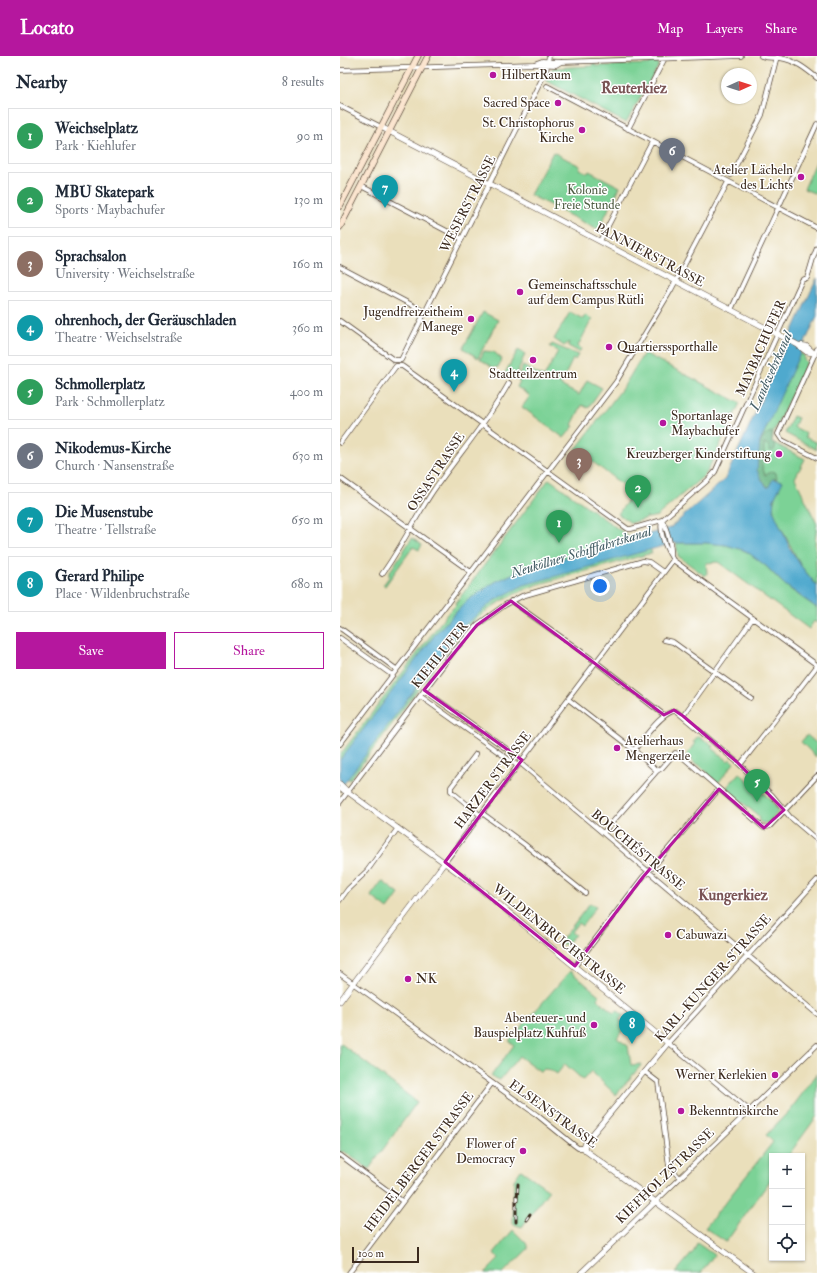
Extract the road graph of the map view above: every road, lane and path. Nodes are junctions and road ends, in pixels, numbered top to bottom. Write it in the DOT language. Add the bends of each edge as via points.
graph roads {
  1 [pos="418,56"];
  2 [pos="428,56"];
  3 [pos="741,56"];
  4 [pos="761,56"];
  5 [pos="694,57"];
  6 [pos="777,57"];
  7 [pos="665,58"];
  8 [pos="549,61"];
  9 [pos="421,68"];
  10 [pos="412,69"];
  11 [pos="340,70"];
  12 [pos="817,78"];
  13 [pos="547,86"];
  14 [pos="340,106"];
  15 [pos="817,124"];
  16 [pos="381,127"];
  17 [pos="628,130"];
  18 [pos="389,131"];
  19 [pos="652,142"];
  20 [pos="373,143"];
  21 [pos="382,148"];
  22 [pos="731,174"];
  23 [pos="728,182"];
  24 [pos="489,184"];
  25 [pos="361,186"];
  26 [pos="340,206"];
  27 [pos="779,208"];
  28 [pos="340,227"];
  29 [pos="817,228"];
  30 [pos="462,239"];
  31 [pos="600,241"];
  32 [pos="817,248"];
  33 [pos="340,267"];
  34 [pos="676,281"];
  35 [pos="731,310"];
  36 [pos="425,312"];
  37 [pos="340,321"];
  38 [pos="779,335"];
  39 [pos="816,352"];
  40 [pos="509,383"];
  41 [pos="482,423"];
  42 [pos="340,443"];
  43 [pos="817,458"];
  44 [pos="549,471"];
  45 [pos="340,478"];
  46 [pos="662,520"];
  47 [pos="411,529"];
  48 [pos="672,558"];
  49 [pos="471,572"];
  50 [pos="663,572"];
  51 [pos="382,574"];
  52 [pos="511,602"];
  53 [pos="752,618"];
  54 [pos="340,628"];
  55 [pos="340,638"];
  56 [pos="664,640"];
  57 [pos="596,662"];
  58 [pos="817,665"];
  59 [pos="396,669"];
  60 [pos="714,671"];
  61 [pos="392,675"];
  62 [pos="424,690"];
  63 [pos="420,696"];
  64 [pos="751,698"];
  65 [pos="568,699"];
  66 [pos="664,715"];
  67 [pos="683,716"];
  68 [pos="340,744"];
  69 [pos="634,750"];
  70 [pos="476,754"];
  71 [pos="520,763"];
  72 [pos="740,765"];
  73 [pos="657,771"];
  74 [pos="817,776"];
  75 [pos="341,786"];
  76 [pos="719,789"];
  77 [pos="348,792"];
  78 [pos="340,802"];
  79 [pos="784,810"];
  80 [pos="481,814"];
  81 [pos="398,828"];
  82 [pos="603,833"];
  83 [pos="817,840"];
  84 [pos="445,862"];
  85 [pos="648,872"];
  86 [pos="817,880"];
  87 [pos="586,893"];
  88 [pos="340,900"];
  89 [pos="748,956"];
  90 [pos="576,966"];
  91 [pos="340,974"];
  92 [pos="353,984"];
  93 [pos="340,1001"];
  94 [pos="817,1014"];
  95 [pos="668,1043"];
  96 [pos="817,1046"];
  97 [pos="645,1072"];
  98 [pos="492,1083"];
  99 [pos="750,1110"];
  100 [pos="584,1148"];
  101 [pos="340,1156"];
  102 [pos="680,1178"];
  103 [pos="402,1201"];
  104 [pos="655,1202"];
  105 [pos="349,1273"];
  106 [pos="580,1273"];
  107 [pos="753,1273"];
  1 -- 10 [label="main road"];
  2 -- 9 [label="main road"];
  3 -- 5 [label="street"];
  4 -- 6 [label="street"];
  5 -- 7 [label="street"];
  6 -- 12 [label="street" via="797,64"];
  6 -- 22 [label="street" via="762,115"];
  7 -- 8 [label="street" via="561,62 556,65"];
  7 -- 17 [label="street"];
  8 -- 9 [label="street" via="534,64"];
  8 -- 24 [label="street, WESERSTRASSE"];
  9 -- 10 [label="street"];
  9 -- 18 [label="main road"];
  10 -- 11 [label="street"];
  10 -- 16 [label="main road"];
  13 -- 17 [label="street"];
  14 -- 16 [label="street, PANNIERSTRASSE"];
  15 -- 27 [label="street"];
  16 -- 18 [label="street, PANNIERSTRASSE"];
  16 -- 20 [label="main road"];
  17 -- 19 [label="street"];
  18 -- 21 [label="main road"];
  18 -- 24 [label="street, PANNIERSTRASSE"];
  19 -- 23 [label="street"];
  19 -- 31 [label="street"];
  20 -- 21 [label="main road"];
  20 -- 26 [label="main road"];
  21 -- 25 [label="main road"];
  23 -- 27 [label="street"];
  23 -- 34 [label="street"];
  24 -- 30 [label="street, WESERSTRASSE"];
  24 -- 31 [label="street, PANNIERSTRASSE"];
  25 -- 28 [label="main road"];
  25 -- 30 [label="street"];
  27 -- 29 [label="street"];
  27 -- 35 [label="street"];
  30 -- 36 [label="street, WESERSTRASSE"];
  31 -- 34 [label="street, PANNIERSTRASSE"];
  32 -- 38 [label="street, MAYBACHUFER" via="812,258 814,263 807,278 802,280"];
  33 -- 36 [label="street"];
  34 -- 35 [label="street, PANNIERSTRASSE"];
  34 -- 44 [label="street" via="616,382"];
  35 -- 38 [label="street, PANNIERSTRASSE"];
  36 -- 37 [label="street, WESERSTRASSE" via="401,360 394,360"];
  38 -- 39 [label="street, PANNIERSTRASSE"];
  38 -- 46 [label="street, MAYBACHUFER" via="715,472"];
  39 -- 43 [label="street" via="779,437"];
  40 -- 41 [label="street, OSSASTRASSE"];
  41 -- 42 [label="street" via="402,366 396,366"];
  41 -- 44 [label="street"];
  41 -- 47 [label="street, OSSASTRASSE" via="435,489"];
  44 -- 46 [label="street, MAYBACHUFER" via="628,529"];
  44 -- 49 [label="street"];
  45 -- 47 [label="street"];
  46 -- 48 [label="street" via="667,552"];
  47 -- 49 [label="street"];
  47 -- 51 [label="street, OSSASTRASSE"];
  48 -- 50 [label="street, HARZER STRASSE"];
  48 -- 53 [label="street"];
  49 -- 59 [label="street"];
  50 -- 52 [label="street, KIEHLUFER" via="649,562 639,562 537,591"];
  50 -- 57 [label="street, HARZER STRASSE"];
  52 -- 57 [label="street"];
  52 -- 62 [label="street, KIEHLUFER" via="477,625"];
  53 -- 58 [label="street"];
  53 -- 60 [label="street"];
  54 -- 59 [label="street"];
  55 -- 61 [label="street"];
  56 -- 60 [label="street" via="673,642"];
  57 -- 65 [label="street, HARZER STRASSE"];
  57 -- 66 [label="street"];
  58 -- 72 [label="street"];
  59 -- 61 [label="street"];
  60 -- 64 [label="street"];
  60 -- 67 [label="street"];
  61 -- 68 [label="street"];
  62 -- 63 [label="street, KIEHLUFER"];
  62 -- 71 [label="street, BOUCHÉSTRASSE"];
  63 -- 71 [label="street, BOUCHÉSTRASSE"];
  63 -- 77 [label="street, KIEHLUFER"];
  65 -- 69 [label="street"];
  65 -- 71 [label="street, HARZER STRASSE"];
  66 -- 67 [label="street" via="674,710"];
  66 -- 69 [label="street"];
  67 -- 72 [label="street"];
  69 -- 73 [label="street"];
  70 -- 80 [label="street" via="451,787 451,791"];
  71 -- 80 [label="street, HARZER STRASSE"];
  71 -- 82 [label="street, BOUCHÉSTRASSE"];
  72 -- 79 [label="street" via="772,794"];
  73 -- 76 [label="street" via="677,753"];
  73 -- 82 [label="street"];
  74 -- 79 [label="street"];
  75 -- 77 [label="street, WILDENBRUCHSTRASSE"];
  76 -- 79 [label="street" via="764,828 770,826"];
  76 -- 85 [label="street"];
  77 -- 78 [label="street, KIEHLUFER"];
  77 -- 81 [label="street, WILDENBRUCHSTRASSE"];
  79 -- 83 [label="street"];
  80 -- 84 [label="street, HARZER STRASSE"];
  80 -- 87 [label="street"];
  81 -- 84 [label="street, WILDENBRUCHSTRASSE"];
  81 -- 88 [label="street" via="367,871"];
  82 -- 85 [label="street, BOUCHÉSTRASSE"];
  84 -- 90 [label="street, WILDENBRUCHSTRASSE"];
  84 -- 92 [label="street, HARZER STRASSE"];
  85 -- 89 [label="street, BOUCHÉSTRASSE"];
  85 -- 90 [label="street"];
  86 -- 89 [label="street, KARL-KUNGER-STRASSE"];
  89 -- 94 [label="street, BOUCHÉSTRASSE"];
  89 -- 95 [label="street, KARL-KUNGER-STRASSE"];
  90 -- 95 [label="street, WILDENBRUCHSTRASSE"];
  91 -- 92 [label="street, ELSENSTRASSE"];
  92 -- 93 [label="street, HARZER STRASSE"];
  92 -- 98 [label="street, ELSENSTRASSE"];
  95 -- 97 [label="street, KARL-KUNGER-STRASSE"];
  95 -- 99 [label="street, WILDENBRUCHSTRASSE"];
  96 -- 99 [label="street, KIEFHOLZSTRASSE"];
  97 -- 100 [label="street, KARL-KUNGER-STRASSE" via="586,1142"];
  97 -- 102 [label="street" via="658,1082 670,1166"];
  98 -- 100 [label="street, ELSENSTRASSE" via="538,1115 578,1148"];
  98 -- 103 [label="street, HEIDELBERGER STRASSE"];
  99 -- 102 [label="street, KIEFHOLZSTRASSE"];
  100 -- 104 [label="street, ELSENSTRASSE"];
  101 -- 103 [label="street"];
  102 -- 104 [label="street, KIEFHOLZSTRASSE"];
  103 -- 105 [label="street, HEIDELBERGER STRASSE"];
  104 -- 106 [label="street, KIEFHOLZSTRASSE"];
  104 -- 107 [label="street, ELSENSTRASSE"];
}
